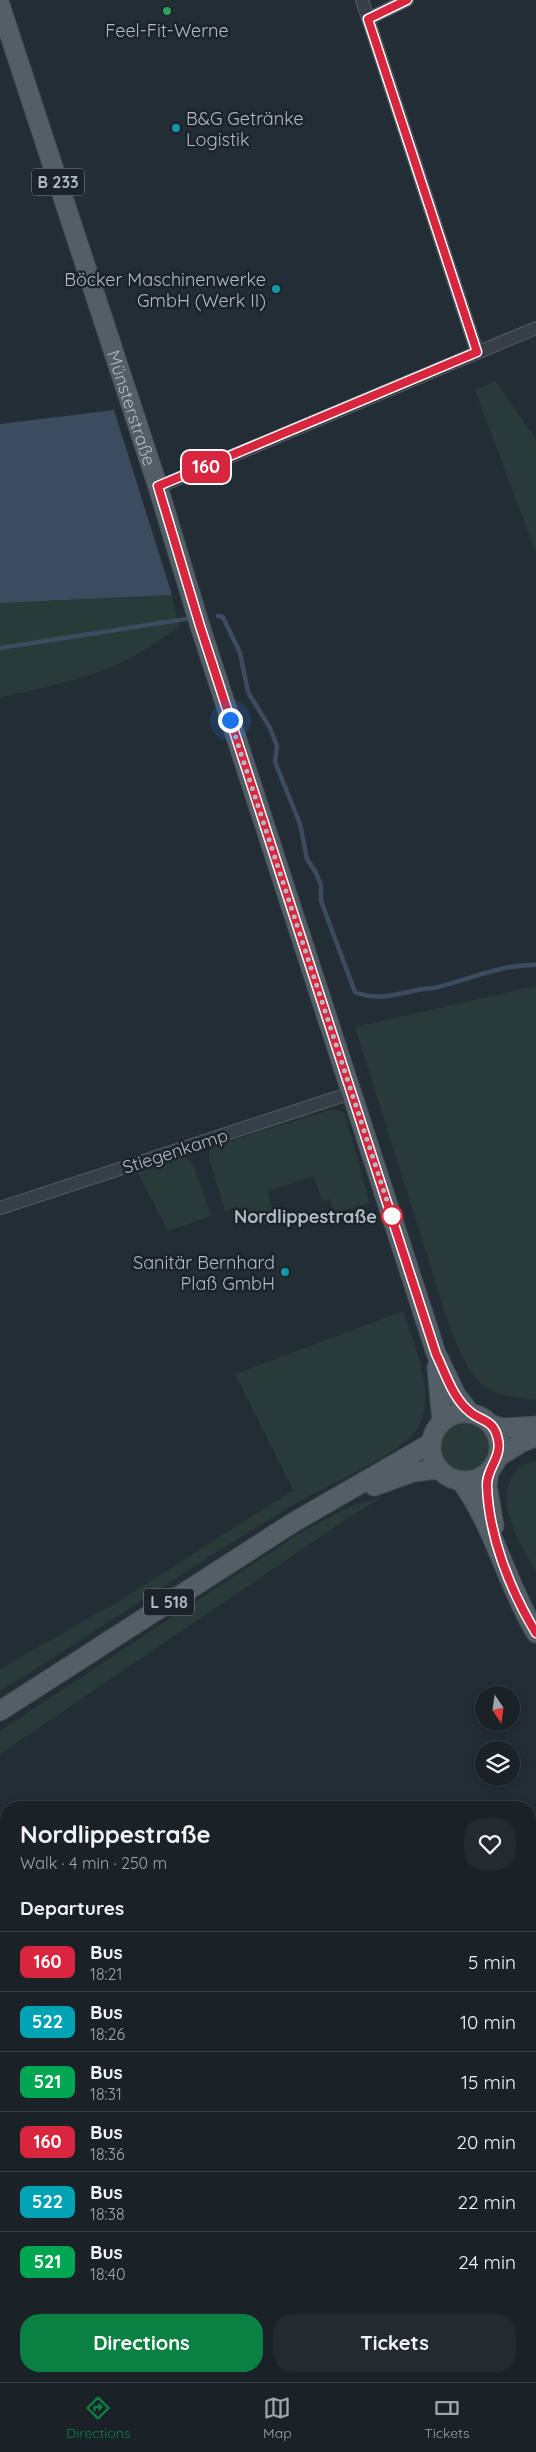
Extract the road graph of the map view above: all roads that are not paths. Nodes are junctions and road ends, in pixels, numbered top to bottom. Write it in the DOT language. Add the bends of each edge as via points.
graph roads {
  1 [pos="362,0"];
  2 [pos="407,0"];
  3 [pos="0,5"];
  4 [pos="368,19"];
  5 [pos="536,328"];
  6 [pos="477,352"];
  7 [pos="158,486"];
  8 [pos="351,1093"];
  9 [pos="0,1208"];
  10 [pos="436,1354"];
  11 [pos="470,1413"];
  12 [pos="442,1422"];
  13 [pos="491,1425"];
  14 [pos="536,1426"];
  15 [pos="536,1438"];
  16 [pos="431,1443"];
  17 [pos="493,1464"];
  18 [pos="438,1469"];
  19 [pos="461,1481"];
  20 [pos="340,1496"];
  21 [pos="498,1547"];
  22 [pos="536,1633"];
  23 [pos="0,1711"];
  1 -- 4 [label="street"];
  2 -- 4 [label="street"];
  3 -- 7 [label="main road, Münsterstraße / B 233"];
  4 -- 6 [label="street"];
  5 -- 6 [label="street"];
  6 -- 7 [label="street"];
  7 -- 8 [label="main road, Münsterstraße / B 233"];
  8 -- 9 [label="street, Stiegenkamp"];
  8 -- 10 [label="main road, Münsterstraße / B 233"];
  10 -- 11 [label="main road, Münsterstraße / B 233" via="456,1395"];
  10 -- 12 [label="main road, Münsterstraße / B 233"];
  11 -- 12 [label="main road" via="455,1414"];
  11 -- 13 [label="main road"];
  12 -- 16 [label="main road"];
  13 -- 14 [label="main road" via="504,1428"];
  13 -- 17 [label="main road" via="498,1440"];
  15 -- 17 [label="main road" via="522,1442"];
  16 -- 18 [label="main road" via="433,1461"];
  16 -- 20 [label="main road, L 518"];
  17 -- 19 [label="main road" via="481,1478"];
  17 -- 21 [label="main road" via="487,1485"];
  18 -- 19 [label="main road"];
  18 -- 20 [label="main road, L 518" via="412,1472"];
  19 -- 21 [label="main road"];
  20 -- 23 [label="main road, L 518" via="294,1522"];
  21 -- 22 [label="main road" via="512,1586"];
}
